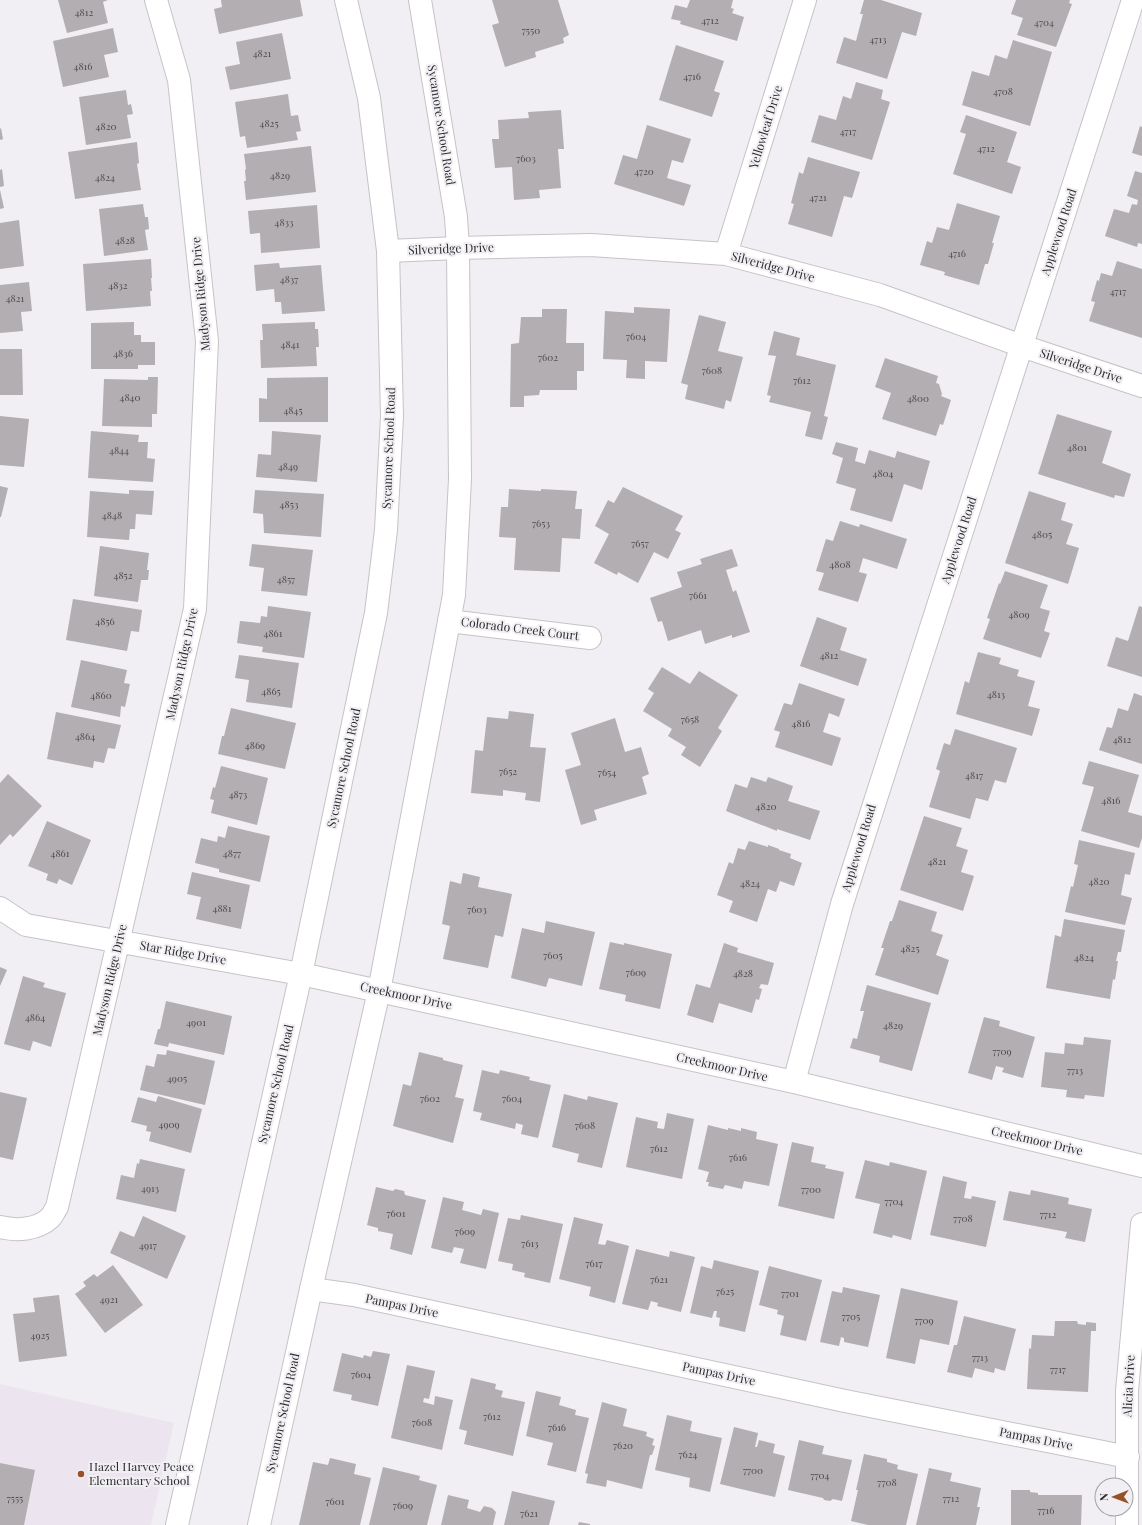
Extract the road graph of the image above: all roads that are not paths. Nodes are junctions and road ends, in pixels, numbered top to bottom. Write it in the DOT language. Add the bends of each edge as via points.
graph roads {
  1 [pos="156,0"];
  2 [pos="346,0"];
  3 [pos="420,0"];
  4 [pos="805,0"];
  5 [pos="1132,0"];
  6 [pos="458,248"];
  7 [pos="388,251"];
  8 [pos="726,254"];
  9 [pos="1022,346"];
  10 [pos="1142,386"];
  11 [pos="449,621"];
  12 [pos="590,638"];
  13 [pos="0,908"];
  14 [pos="119,941"];
  15 [pos="301,974"];
  16 [pos="380,990"];
  17 [pos="794,1082"];
  18 [pos="1142,1166"];
  19 [pos="1142,1224"];
  20 [pos="0,1227"];
  21 [pos="311,1289"];
  22 [pos="1128,1458"];
  23 [pos="177,1525"];
  24 [pos="259,1525"];
  25 [pos="1126,1525"];
  1 -- 14 [label="street, Madyson Ridge Drive" via="179,80 207,349 195,609"];
  2 -- 7 [label="street, Sycamore School Road" via="369,98"];
  3 -- 6 [label="street, Sycamore School Road" via="456,217"];
  4 -- 8 [label="street, Yellowleaf Drive"];
  5 -- 9 [label="street, Applewood Road"];
  6 -- 7 [label="street, Silveridge Drive"];
  6 -- 8 [label="street, Silveridge Drive" via="591,245"];
  6 -- 11 [label="street, Sycamore School Road" via="460,479 454,595"];
  7 -- 15 [label="street, Sycamore School Road" via="392,416 385,537 376,612"];
  8 -- 9 [label="street, Silveridge Drive" via="880,295"];
  9 -- 10 [label="street, Silveridge Drive"];
  9 -- 17 [label="street, Applewood Road" via="842,904"];
  11 -- 12 [label="street, Colorado Creek Court"];
  11 -- 16 [label="street, Sycamore School Road"];
  13 -- 14 [label="street, Star Ridge Drive" via="26,925"];
  14 -- 15 [label="street, Star Ridge Drive"];
  14 -- 20 [label="street, Madyson Ridge Drive" via="57,1207 50,1218 27,1229"];
  15 -- 16 [label="street, Creekmoor Drive"];
  15 -- 23 [label="street, Sycamore School Road"];
  16 -- 17 [label="street, Creekmoor Drive"];
  16 -- 21 [label="street, Sycamore School Road"];
  17 -- 18 [label="street, Creekmoor Drive"];
  19 -- 22 [label="street, Alicia Drive" via="1127,1391"];
  21 -- 22 [label="street, Pampas Drive" via="354,1295 845,1401"];
  21 -- 24 [label="street, Sycamore School Road"];
  22 -- 25 [label="street, Alicia Drive"];
}
